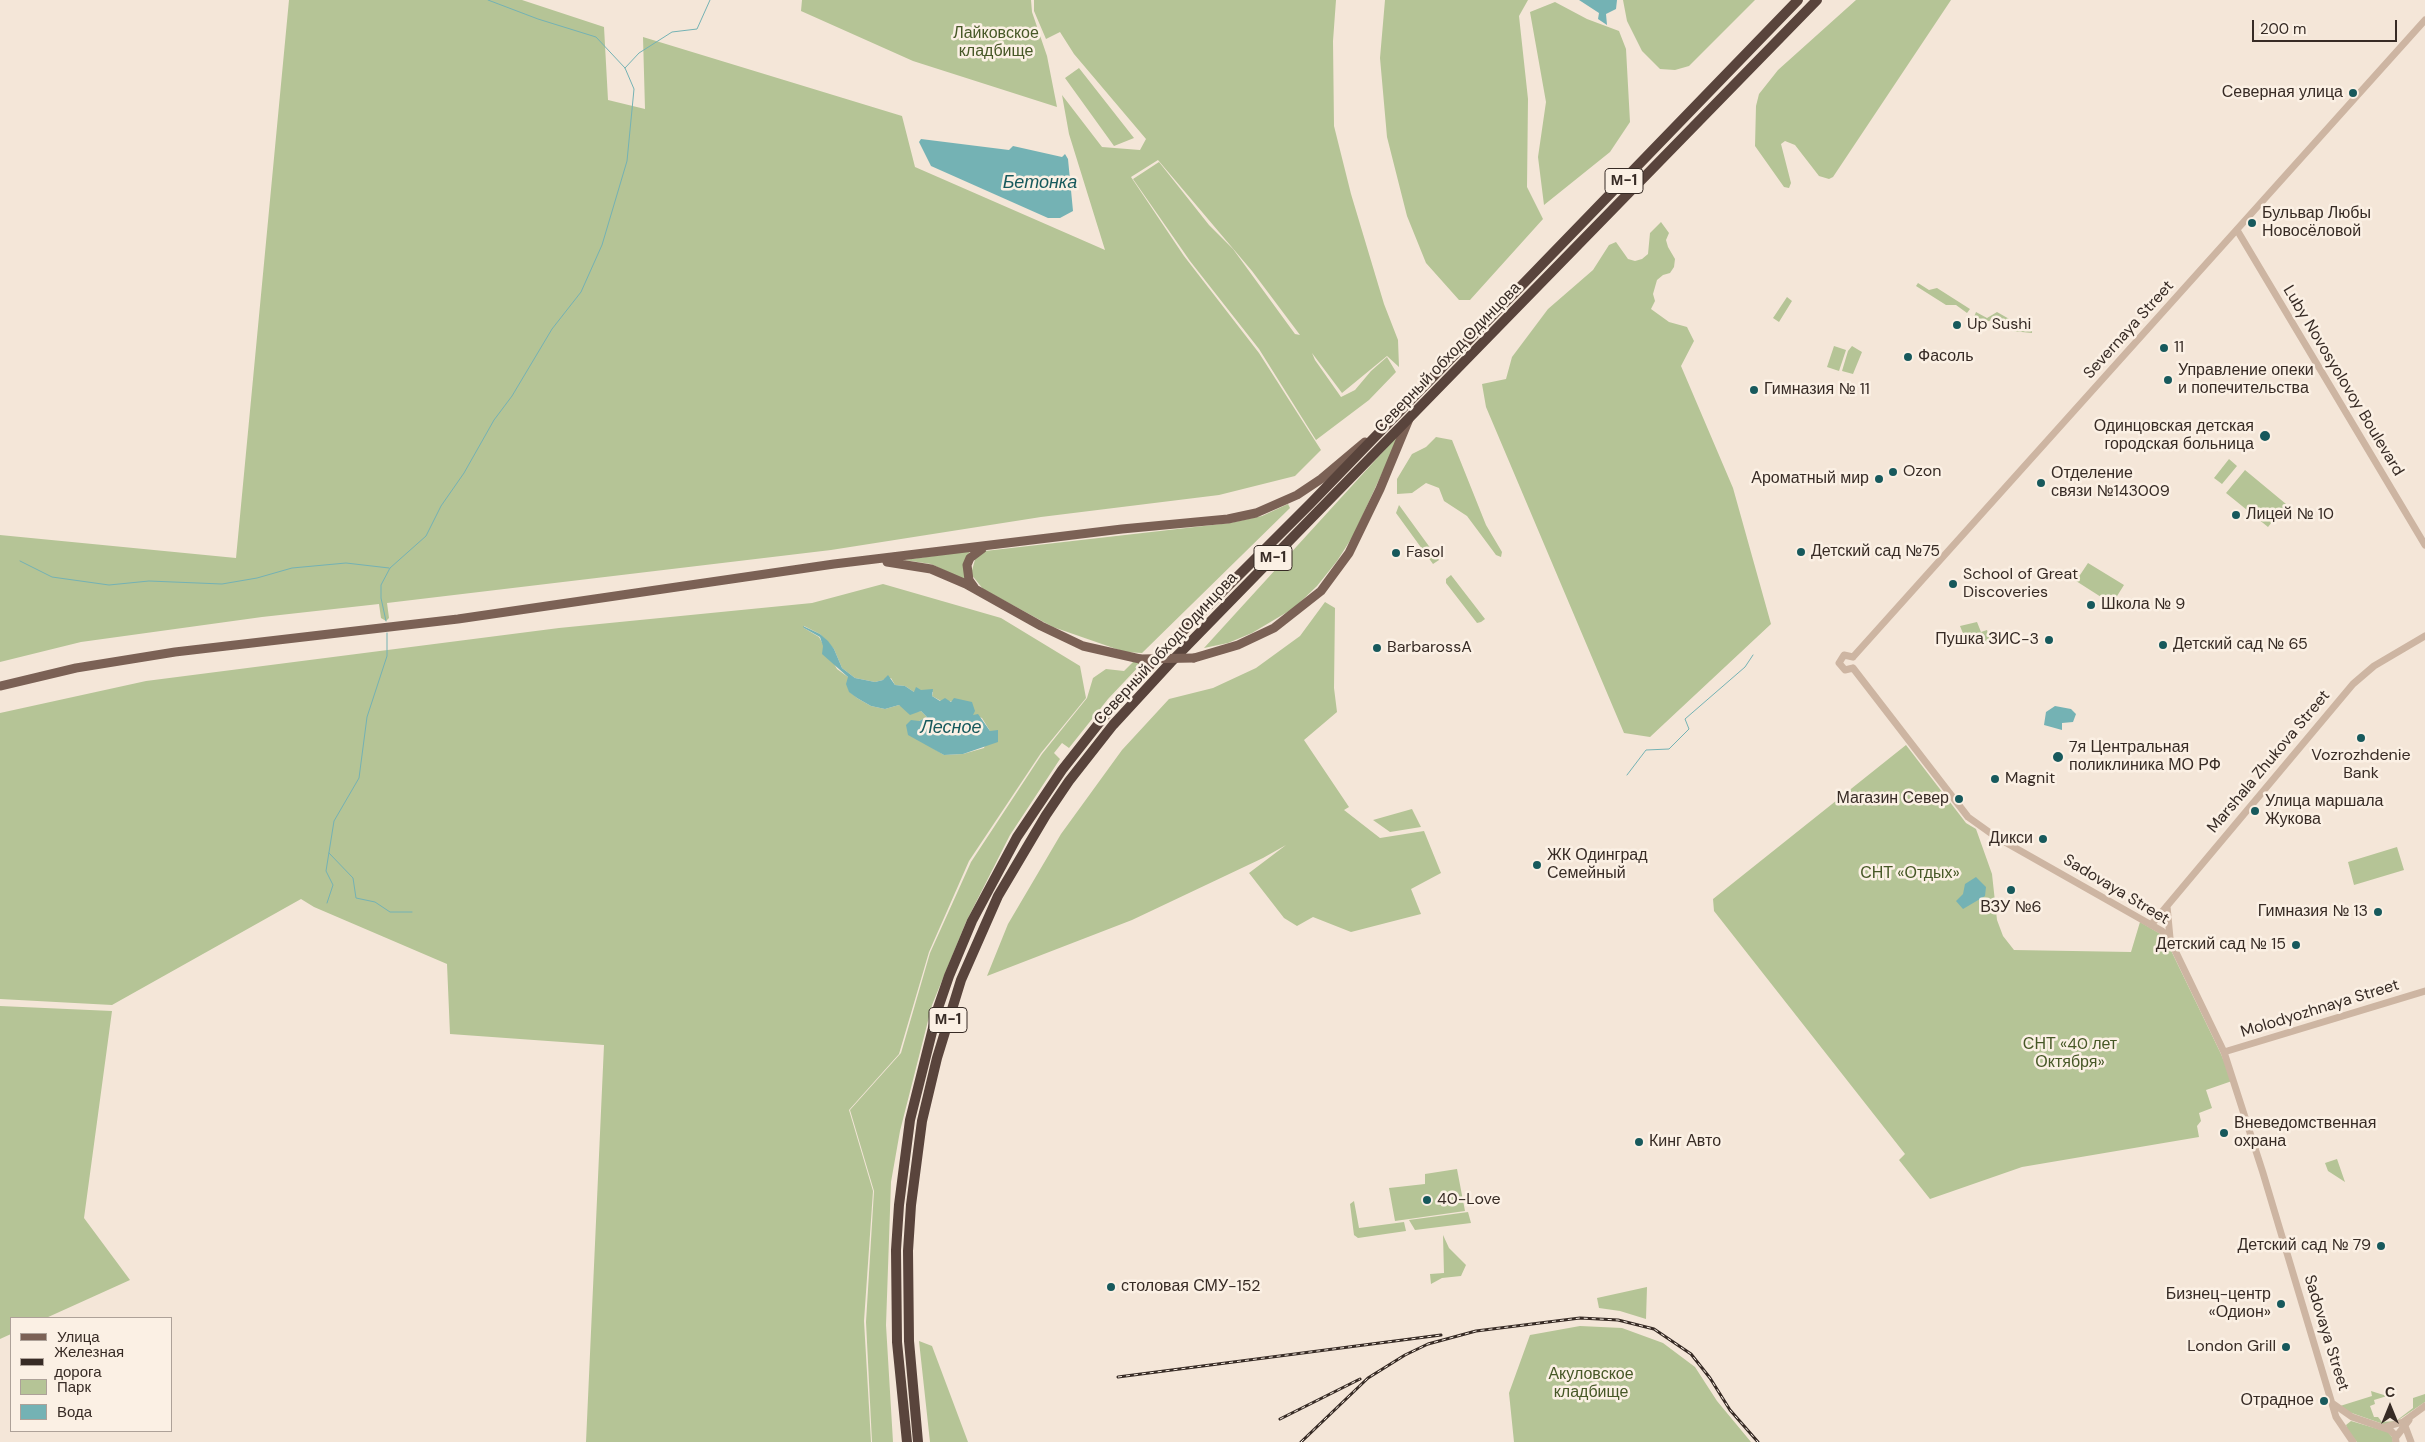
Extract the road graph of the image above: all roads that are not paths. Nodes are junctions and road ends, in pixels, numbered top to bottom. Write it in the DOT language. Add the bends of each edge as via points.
graph roads {
  1 [pos="1798,0"];
  2 [pos="1817,0"];
  3 [pos="2425,20"];
  4 [pos="2237,230"];
  5 [pos="1410,418"];
  6 [pos="1384,425"];
  7 [pos="2425,545"];
  8 [pos="992,546"];
  9 [pos="834,564"];
  10 [pos="980,592"];
  11 [pos="2425,636"];
  12 [pos="1853,657"];
  13 [pos="1853,668"];
  14 [pos="0,686"];
  15 [pos="2167,906"];
  16 [pos="2150,925"];
  17 [pos="2170,941"];
  18 [pos="2425,991"];
  19 [pos="2224,1052"];
  20 [pos="914,1391"];
  21 [pos="901,1393"];
  22 [pos="2332,1403"];
  23 [pos="2425,1406"];
  24 [pos="2352,1417"];
  25 [pos="2411,1417"];
  26 [pos="2405,1426"];
  27 [pos="2340,1427"];
  28 [pos="2385,1427"];
  29 [pos="2397,1440"];
  30 [pos="902,1442"];
  31 [pos="907,1442"];
  32 [pos="918,1442"];
  33 [pos="923,1442"];
  34 [pos="2353,1442"];
  35 [pos="2411,1442"];
  1 -- 6 [label="highway, Северный обход Одинцова / М-1"];
  2 -- 5 [label="highway, Северный обход Одинцова / М-1"];
  3 -- 4 [label="street, Severnaya Street"];
  4 -- 7 [label="street, Luby Novosyolovoy Boulevard"];
  4 -- 12 [label="street, Severnaya Street"];
  5 -- 10 [label="main road, М-1, bridge" via="1349,553 1321,591 1274,628 1238,645 1194,658 1140,659 1083,646"];
  5 -- 20 [label="highway, Северный обход Одинцова / М-1" via="1113,725 1069,781 998,896 961,980 922,1121 908,1251 909,1341"];
  6 -- 8 [label="main road, М-1" via="1305,490 1277,506 1256,513"];
  6 -- 21 [label="highway, Северный обход Одинцова / М-1" via="1161,653 1103,718 1016,837 972,921 938,1008 910,1120 896,1250"];
  8 -- 9 [label="main road, М-1"];
  8 -- 10 [label="main road" via="976,552 967,565 969,580"];
  9 -- 10 [label="main road, М-1" via="875,562 913,565 949,576"];
  9 -- 14 [label="main road, М-1" via="458,619 175,652 76,668"];
  11 -- 15 [label="street, Marshala Zhukova Street" via="2374,666 2353,684"];
  12 -- 13 [label="street"];
  12 -- 13 [label="street" via="1844,655 1840,663 1845,670"];
  13 -- 16 [label="street, Sadovaya Street" via="1968,817 1996,837"];
  15 -- 16 [label="street, Marshala Zhukova Street"];
  15 -- 17 [label="street"];
  16 -- 17 [label="street, Sadovaya Street" via="2166,934"];
  17 -- 19 [label="street, Sadovaya Street"];
  18 -- 19 [label="street, Molodyozhnaya Street"];
  19 -- 22 [label="street, Sadovaya Street"];
  20 -- 32 [label="highway, Северный обход Одинцова / М-1"];
  20 -- 33 [label="main road"];
  21 -- 30 [label="main road"];
  21 -- 31 [label="highway, Северный обход Одинцова / М-1"];
  22 -- 24 [label="street"];
  22 -- 27 [label="street, Sadovaya Street"];
  23 -- 25 [label="street"];
  24 -- 27 [label="street" via="2344,1420"];
  24 -- 28 [label="street"];
  25 -- 26 [label="street"];
  25 -- 28 [label="street"];
  26 -- 29 [label="street"];
  26 -- 35 [label="street"];
  27 -- 34 [label="street"];
  28 -- 29 [label="street"];
}
